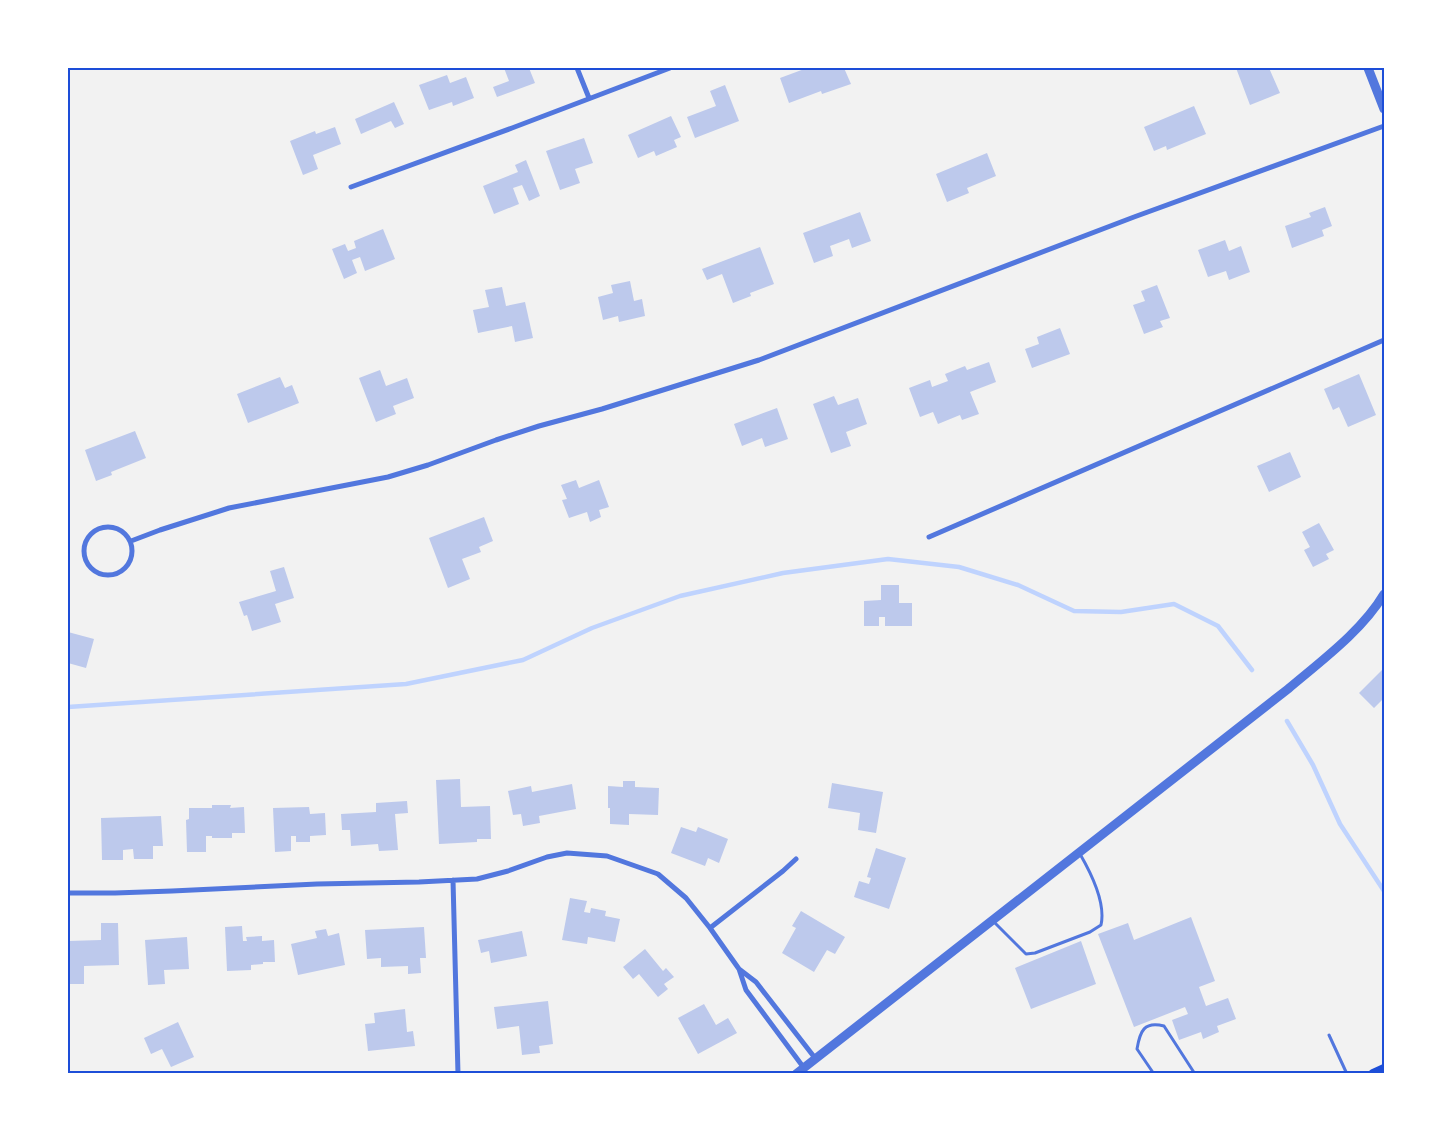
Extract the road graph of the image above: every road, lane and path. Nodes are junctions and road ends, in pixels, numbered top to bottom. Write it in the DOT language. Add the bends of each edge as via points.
graph roads {
  1 [pos="577,68"];
  2 [pos="670,68"];
  3 [pos="1368,68"];
  4 [pos="589,98"];
  5 [pos="1384,109"];
  6 [pos="1384,126"];
  7 [pos="351,187"];
  8 [pos="1384,340"];
  9 [pos="929,537"];
  10 [pos="131,541"];
  11 [pos="1384,594"];
  12 [pos="1079,853"];
  13 [pos="796,859"];
  14 [pos="453,880"];
  15 [pos="68,893"];
  16 [pos="992,920"];
  17 [pos="710,928"];
  18 [pos="739,969"];
  19 [pos="1329,1035"];
  20 [pos="815,1058"];
  21 [pos="1384,1069"];
  22 [pos="800,1071"];
  23 [pos="458,1074"];
  24 [pos="1154,1074"];
  25 [pos="1195,1074"];
  26 [pos="1347,1074"];
  27 [pos="1373,1074"];
  1 -- 4 [label="street"];
  2 -- 4 [label="street"];
  3 -- 5 [label="street"];
  4 -- 7 [label="street"];
  6 -- 10 [label="street" via="759,360 539,426 388,477 229,508"];
  8 -- 9 [label="street"];
  10 -- 10 [label="street" via="120,529 105,526 90,533 84,556 93,570 100,574 115,574 123,570 132,557"];
  11 -- 12 [label="street" via="1358,626 1288,689"];
  12 -- 16 [label="street"];
  12 -- 16 [label="lane" via="1097,892 1101,926 1026,954"];
  13 -- 17 [label="street"];
  14 -- 15 [label="street"];
  14 -- 17 [label="street" via="477,879 567,853 606,856 658,874 686,898"];
  14 -- 23 [label="street"];
  16 -- 20 [label="street"];
  17 -- 18 [label="street"];
  18 -- 20 [label="street" via="756,982"];
  18 -- 22 [label="street" via="746,990"];
  19 -- 26 [label="lane"];
  20 -- 22 [label="street"];
  21 -- 27 [label="main road"];
  24 -- 25 [label="lane" via="1137,1049 1144,1028 1155,1024 1164,1026"];
}
